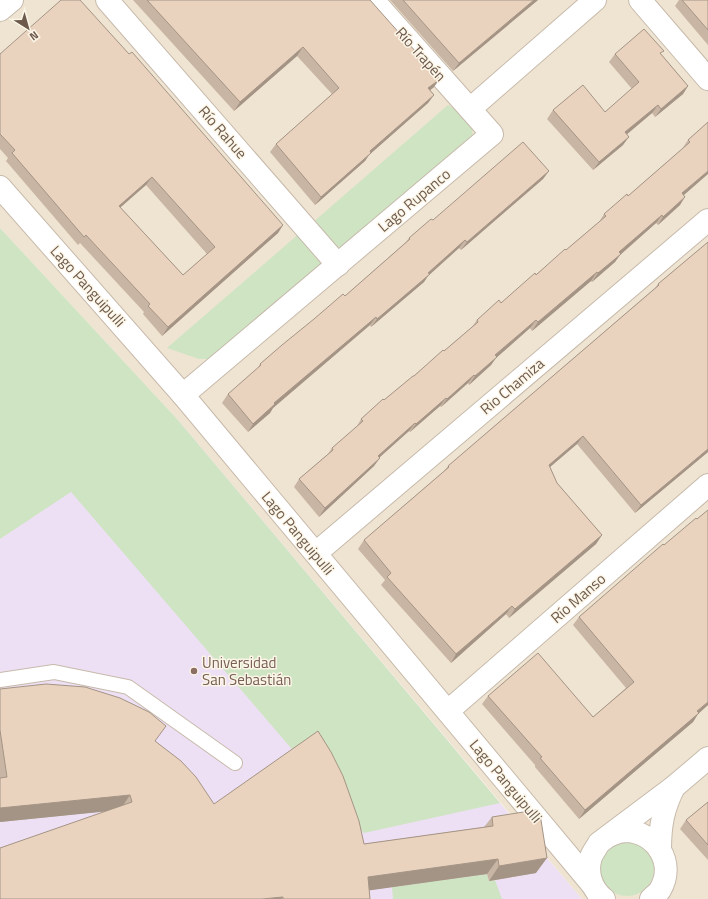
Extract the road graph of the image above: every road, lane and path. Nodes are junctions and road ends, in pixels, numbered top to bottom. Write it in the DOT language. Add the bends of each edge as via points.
graph roads {
  1 [pos="12,0"];
  2 [pos="108,0"];
  3 [pos="373,0"];
  4 [pos="595,0"];
  5 [pos="640,0"];
  6 [pos="0,10"];
  7 [pos="708,79"];
  8 [pos="470,109"];
  9 [pos="0,187"];
  10 [pos="708,220"];
  11 [pos="338,265"];
  12 [pos="183,395"];
  13 [pos="708,485"];
  14 [pos="316,553"];
  15 [pos="0,680"];
  16 [pos="448,711"];
  17 [pos="708,758"];
  18 [pos="235,763"];
  19 [pos="675,786"];
  20 [pos="611,835"];
  21 [pos="660,850"];
  22 [pos="597,891"];
  23 [pos="651,899"];
  1 -- 6 [label="street"];
  2 -- 11 [label="street, Río Rahue"];
  3 -- 8 [label="street, Río Trapén"];
  4 -- 8 [label="street"];
  5 -- 7 [label="street"];
  8 -- 11 [label="street, Lago Rupanco" via="492,134"];
  9 -- 12 [label="street, Lago Panguipulli"];
  10 -- 14 [label="street, Rio Chamiza"];
  11 -- 12 [label="street, Lago Rupanco"];
  12 -- 14 [label="street, Lago Panguipulli"];
  13 -- 16 [label="street, Río Manso"];
  14 -- 16 [label="street, Lago Panguipulli"];
  15 -- 18 [label="lane" via="54,672 128,687"];
  16 -- 22 [label="street, Lago Panguipulli"];
  17 -- 19 [label="street"];
  19 -- 20 [label="street"];
  19 -- 21 [label="street" via="662,816"];
  20 -- 21 [label="street" via="624,831 638,833 651,839"];
  20 -- 22 [label="street" via="599,843 591,855 589,869"];
  21 -- 23 [label="street" via="665,863 665,877 660,890"];
}
